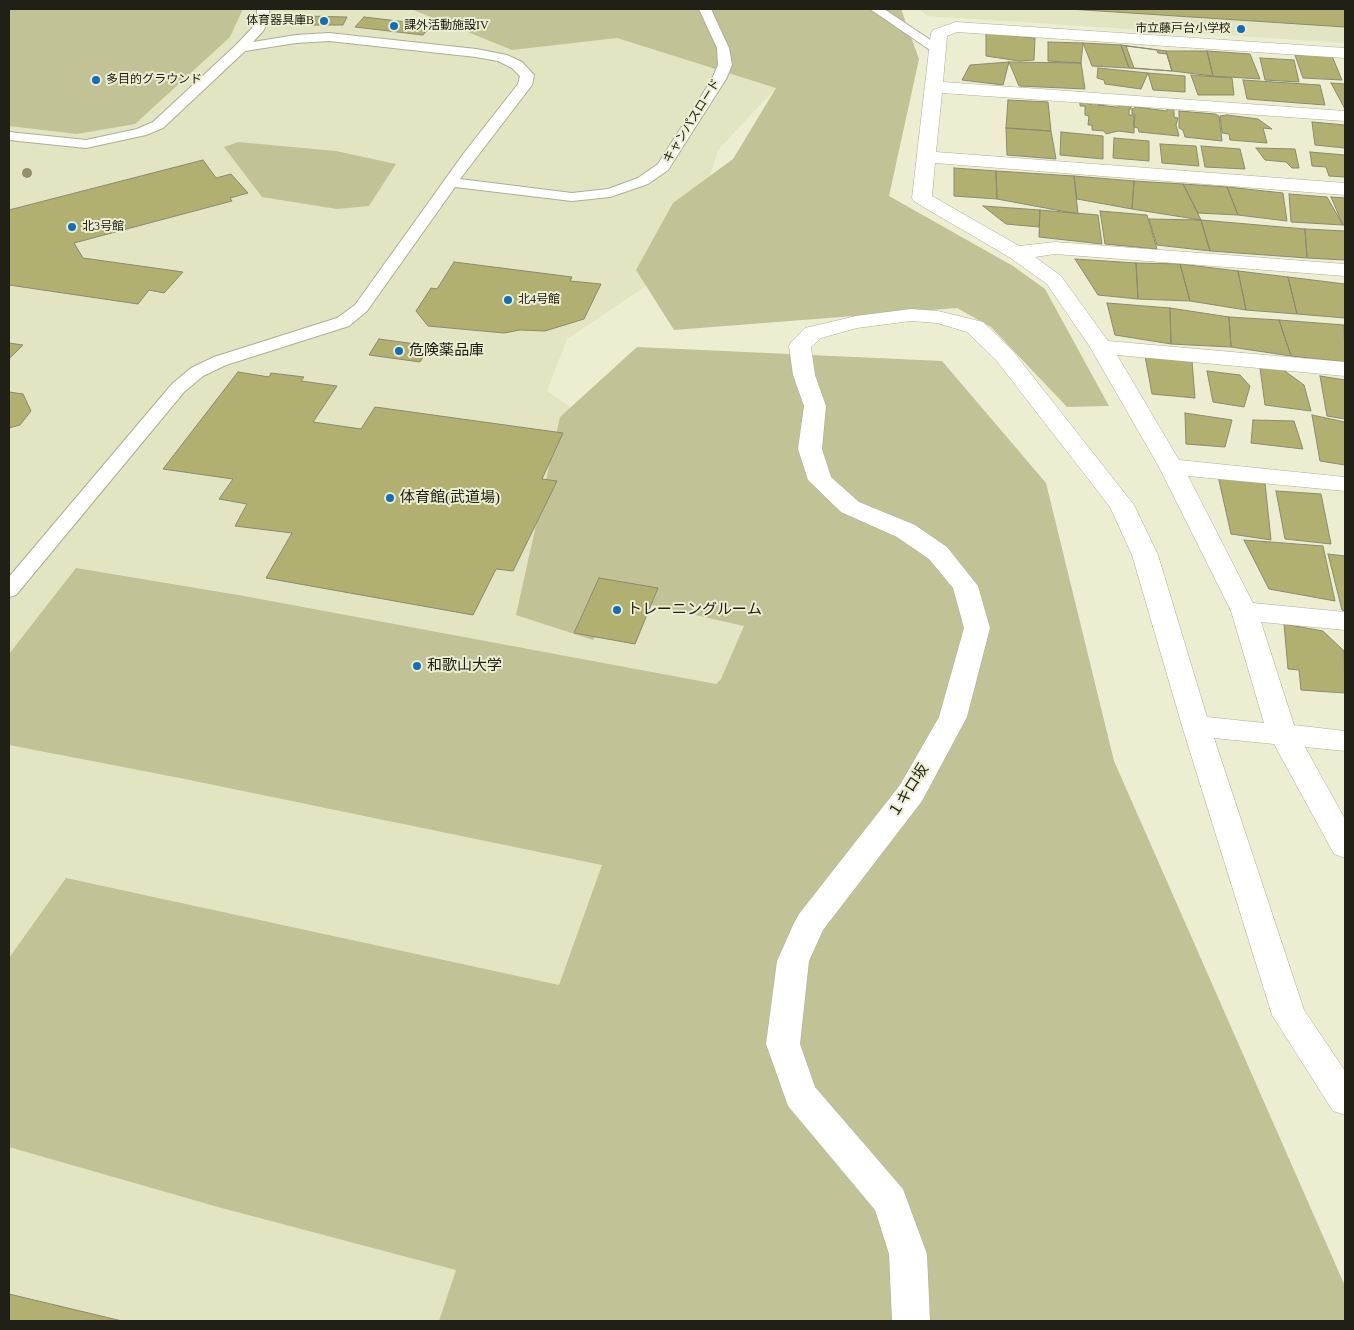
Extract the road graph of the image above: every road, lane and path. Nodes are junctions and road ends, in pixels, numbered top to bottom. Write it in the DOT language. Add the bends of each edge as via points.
graph roads {
  1 [pos="263,9"];
  2 [pos="705,9"];
  3 [pos="876,9"];
  4 [pos="241,48"];
  5 [pos="938,49"];
  6 [pos="1345,53"];
  7 [pos="935,87"];
  8 [pos="1345,116"];
  9 [pos="9,136"];
  10 [pos="926,157"];
  11 [pos="451,182"];
  12 [pos="1345,189"];
  13 [pos="1016,253"];
  14 [pos="1345,270"];
  15 [pos="1101,347"];
  16 [pos="1345,369"];
  17 [pos="1171,467"];
  18 [pos="1345,484"];
  19 [pos="9,590"];
  20 [pos="1244,610"];
  21 [pos="1345,621"];
  22 [pos="1196,726"];
  23 [pos="1282,734"];
  24 [pos="1345,740"];
  25 [pos="1345,846"];
  26 [pos="1345,1100"];
  27 [pos="911,1321"];
  1 -- 4 [label="lane" via="259,28"];
  2 -- 11 [label="lane, キャンパスロード" via="726,65 663,166 643,181 610,193 572,197"];
  3 -- 5 [label="lane"];
  4 -- 9 [label="lane" via="166,119 141,132 86,144"];
  4 -- 11 [label="lane" via="329,37 476,53 502,58 517,65 527,76 525,84"];
  5 -- 6 [label="street" via="939,33 956,27"];
  5 -- 7 [label="street"];
  7 -- 8 [label="street"];
  7 -- 10 [label="street"];
  10 -- 12 [label="street"];
  10 -- 13 [label="street" via="922,198"];
  11 -- 19 [label="lane" via="361,308 344,322 220,361 197,372 178,388"];
  13 -- 14 [label="street" via="1055,248"];
  13 -- 15 [label="street" via="1054,280"];
  15 -- 16 [label="street"];
  15 -- 17 [label="street"];
  17 -- 18 [label="street"];
  17 -- 20 [label="street"];
  20 -- 21 [label="street"];
  20 -- 23 [label="street"];
  22 -- 23 [label="street"];
  22 -- 26 [label="street" via="1289,1015"];
  22 -- 27 [label="street, １キロ坂" via="1145,555 1122,505 1004,355 976,328 938,317 912,315 856,322 813,333 800,346 804,375 815,406 810,449 820,480 850,507 906,531 938,553 965,586 977,628 953,717 911,793 810,923 793,961 783,1044 800,1095 890,1201 908,1254"];
  23 -- 24 [label="street"];
  23 -- 25 [label="street"];
}
